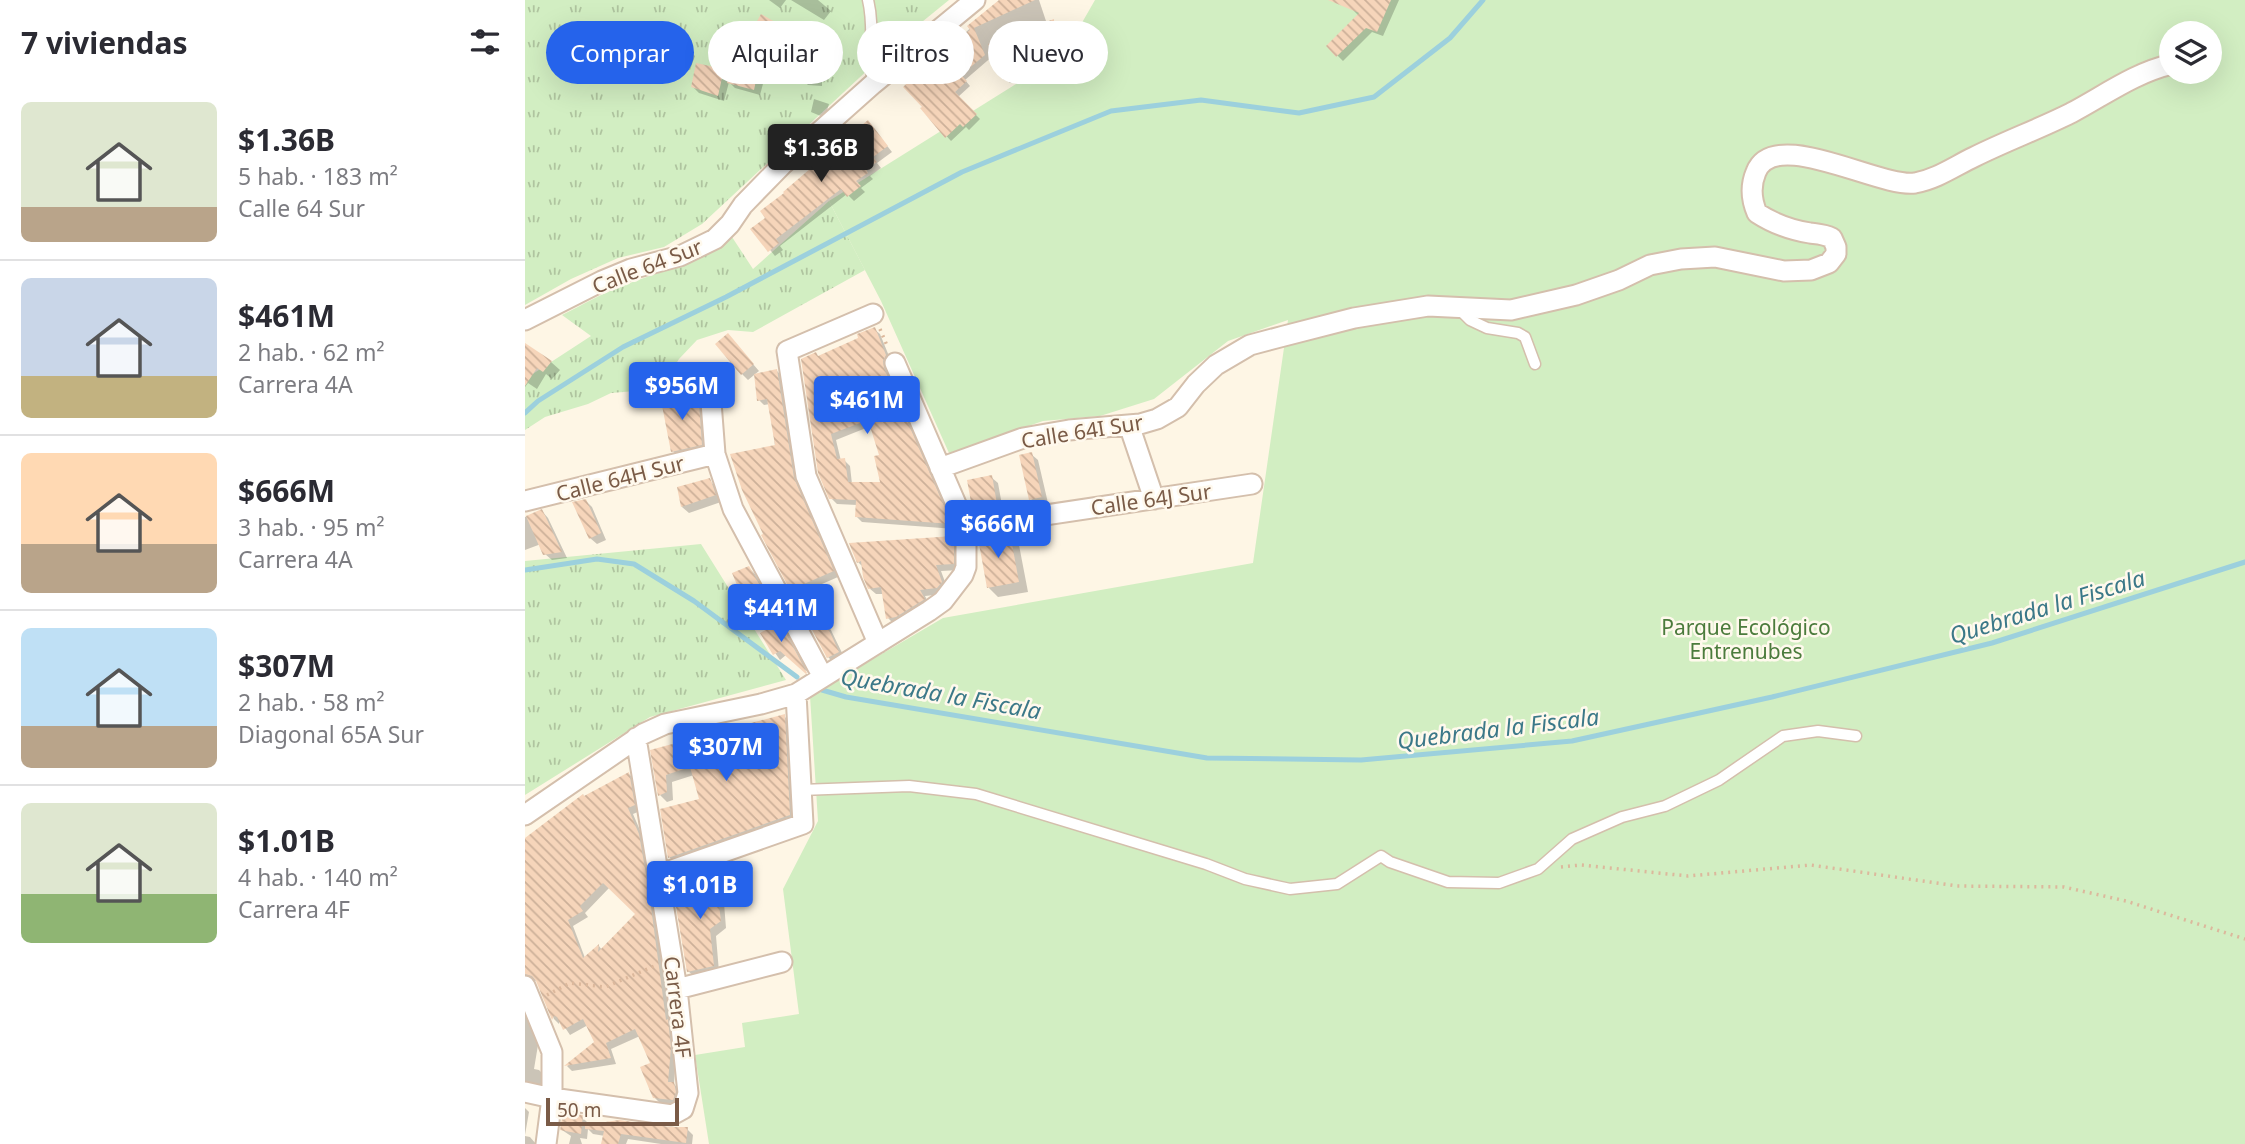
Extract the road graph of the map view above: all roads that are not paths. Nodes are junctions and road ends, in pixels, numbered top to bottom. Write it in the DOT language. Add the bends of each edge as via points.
graph roads {
  1 [pos="868,0"];
  2 [pos="975,0"];
  3 [pos="873,21"];
  4 [pos="950,21"];
  5 [pos="2159,67"];
  6 [pos="873,84"];
  7 [pos="1458,309"];
  8 [pos="873,314"];
  9 [pos="525,320"];
  10 [pos="895,363"];
  11 [pos="1535,364"];
  12 [pos="711,402"];
  13 [pos="1129,425"];
  14 [pos="715,454"];
  15 [pos="940,468"];
  16 [pos="1252,484"];
  17 [pos="1154,499"];
  18 [pos="525,501"];
  19 [pos="966,527"];
  20 [pos="878,643"];
  21 [pos="823,677"];
  22 [pos="796,694"];
  23 [pos="1856,736"];
  24 [pos="636,738"];
  25 [pos="801,790"];
  26 [pos="525,815"];
  27 [pos="658,875"];
  28 [pos="782,962"];
  29 [pos="677,989"];
  30 [pos="529,994"];
  31 [pos="525,1092"];
  32 [pos="552,1098"];
  33 [pos="546,1144"];
  1 -- 3 [label="lane"];
  2 -- 4 [label="street, Calle 64 Sur"];
  5 -- 7 [label="street, Calle 64I Sur" via="2051,123 1916,183 1885,180 1813,158 1766,158 1753,181 1757,213 1785,227 1832,238 1836,254 1824,267 1784,271 1715,257 1681,259 1650,265 1576,295 1511,310"];
  6 -- 9 [label="street, Calle 64 Sur" via="774,174 715,239 680,256 602,281"];
  7 -- 11 [label="lane" via="1487,328 1518,332 1525,337"];
  7 -- 13 [label="street, Calle 64I Sur" via="1429,306 1354,318 1250,345 1216,365 1178,407 1157,419"];
  8 -- 20 [label="street" via="787,351 806,476"];
  10 -- 15 [label="street"];
  12 -- 14 [label="street"];
  13 -- 15 [label="street, Calle 64I Sur" via="1023,438"];
  13 -- 17 [label="street"];
  14 -- 18 [label="street, Calle 64H Sur"];
  14 -- 21 [label="street" via="733,509"];
  15 -- 19 [label="street"];
  16 -- 17 [label="street, Calle 64J Sur"];
  17 -- 19 [label="street, Calle 64J Sur"];
  19 -- 20 [label="street" via="966,567 957,584 943,601"];
  20 -- 21 [label="street"];
  21 -- 22 [label="street"];
  22 -- 24 [label="street" via="666,724"];
  22 -- 25 [label="street"];
  23 -- 25 [label="lane" via="1818,731 1783,736 1719,780 1665,806 1622,817 1572,839 1538,869 1499,883 1448,882 1381,856 1337,884 1290,889 976,794 909,786"];
  24 -- 26 [label="street"];
  24 -- 27 [label="street, Carrera 4F"];
  25 -- 27 [label="street" via="803,824"];
  27 -- 29 [label="street, Carrera 4F"];
  28 -- 29 [label="street"];
  29 -- 32 [label="street, Carrera 4F" via="688,1093 683,1109 672,1115"];
  30 -- 32 [label="street" via="552,1052"];
  31 -- 32 [label="street"];
  32 -- 33 [label="street"];
}
